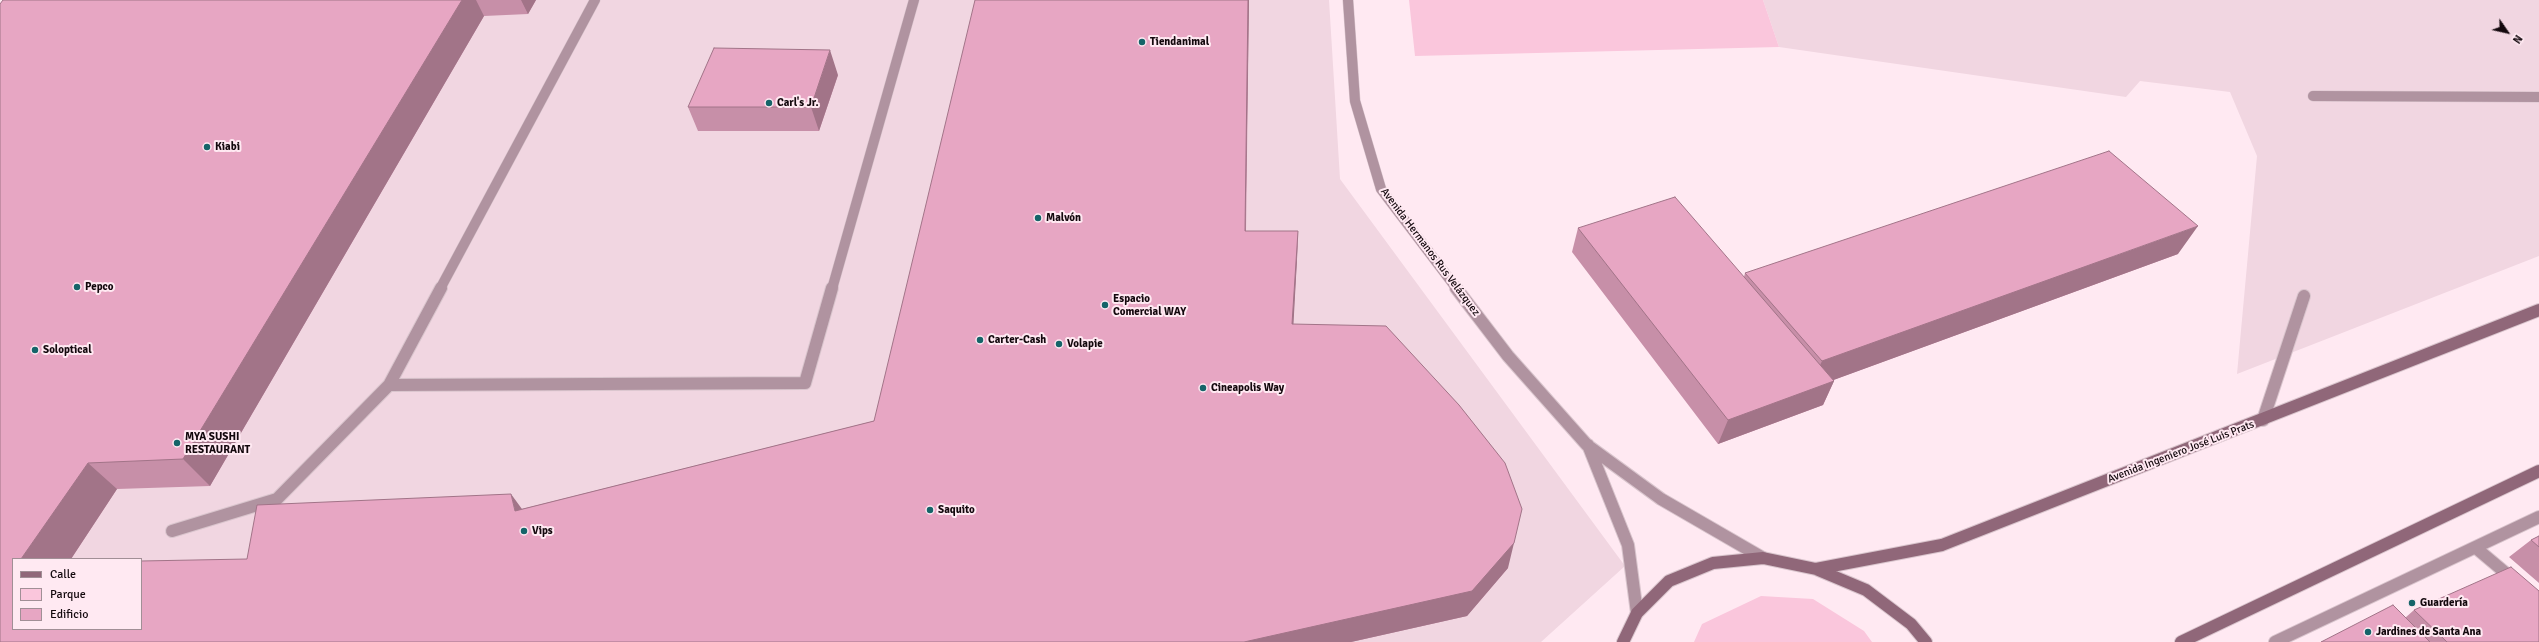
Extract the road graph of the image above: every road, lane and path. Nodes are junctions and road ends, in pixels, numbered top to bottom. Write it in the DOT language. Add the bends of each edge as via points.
graph roads {
  1 [pos="595,0"];
  2 [pos="914,0"];
  3 [pos="1348,0"];
  4 [pos="2313,96"];
  5 [pos="2539,97"];
  6 [pos="2304,296"];
  7 [pos="2539,310"];
  8 [pos="389,385"];
  9 [pos="2263,420"];
  10 [pos="1587,445"];
  11 [pos="2539,471"];
  12 [pos="2539,518"];
  13 [pos="172,531"];
  14 [pos="2476,548"];
  15 [pos="1763,558"];
  16 [pos="1816,568"];
  17 [pos="2522,586"];
  18 [pos="1636,613"];
  19 [pos="1623,642"];
  20 [pos="1926,642"];
  21 [pos="2181,642"];
  22 [pos="2275,642"];
  1 -- 8 [label="street"];
  2 -- 8 [label="street" via="806,383"];
  3 -- 10 [label="street, Avenida Hermanos Rus Velázquez" via="1355,101 1381,189 1508,356"];
  4 -- 5 [label="street"];
  6 -- 9 [label="street"];
  7 -- 9 [label="main road, Avenida Ingeniero José Luis Prats"];
  8 -- 13 [label="street" via="277,499"];
  9 -- 16 [label="main road, Avenida Ingeniero José Luis Prats" via="1942,545"];
  10 -- 15 [label="street, Avenida Hermanos Rus Velázquez" via="1660,499"];
  10 -- 18 [label="street, Avenida Hermanos Rus Velázquez" via="1628,545"];
  11 -- 21 [label="main road"];
  12 -- 14 [label="street"];
  14 -- 17 [label="street"];
  14 -- 22 [label="street"];
  15 -- 16 [label="main road"];
  15 -- 18 [label="main road" via="1712,563 1669,581"];
  16 -- 20 [label="main road" via="1866,590 1911,624"];
  18 -- 19 [label="main road"];
}
